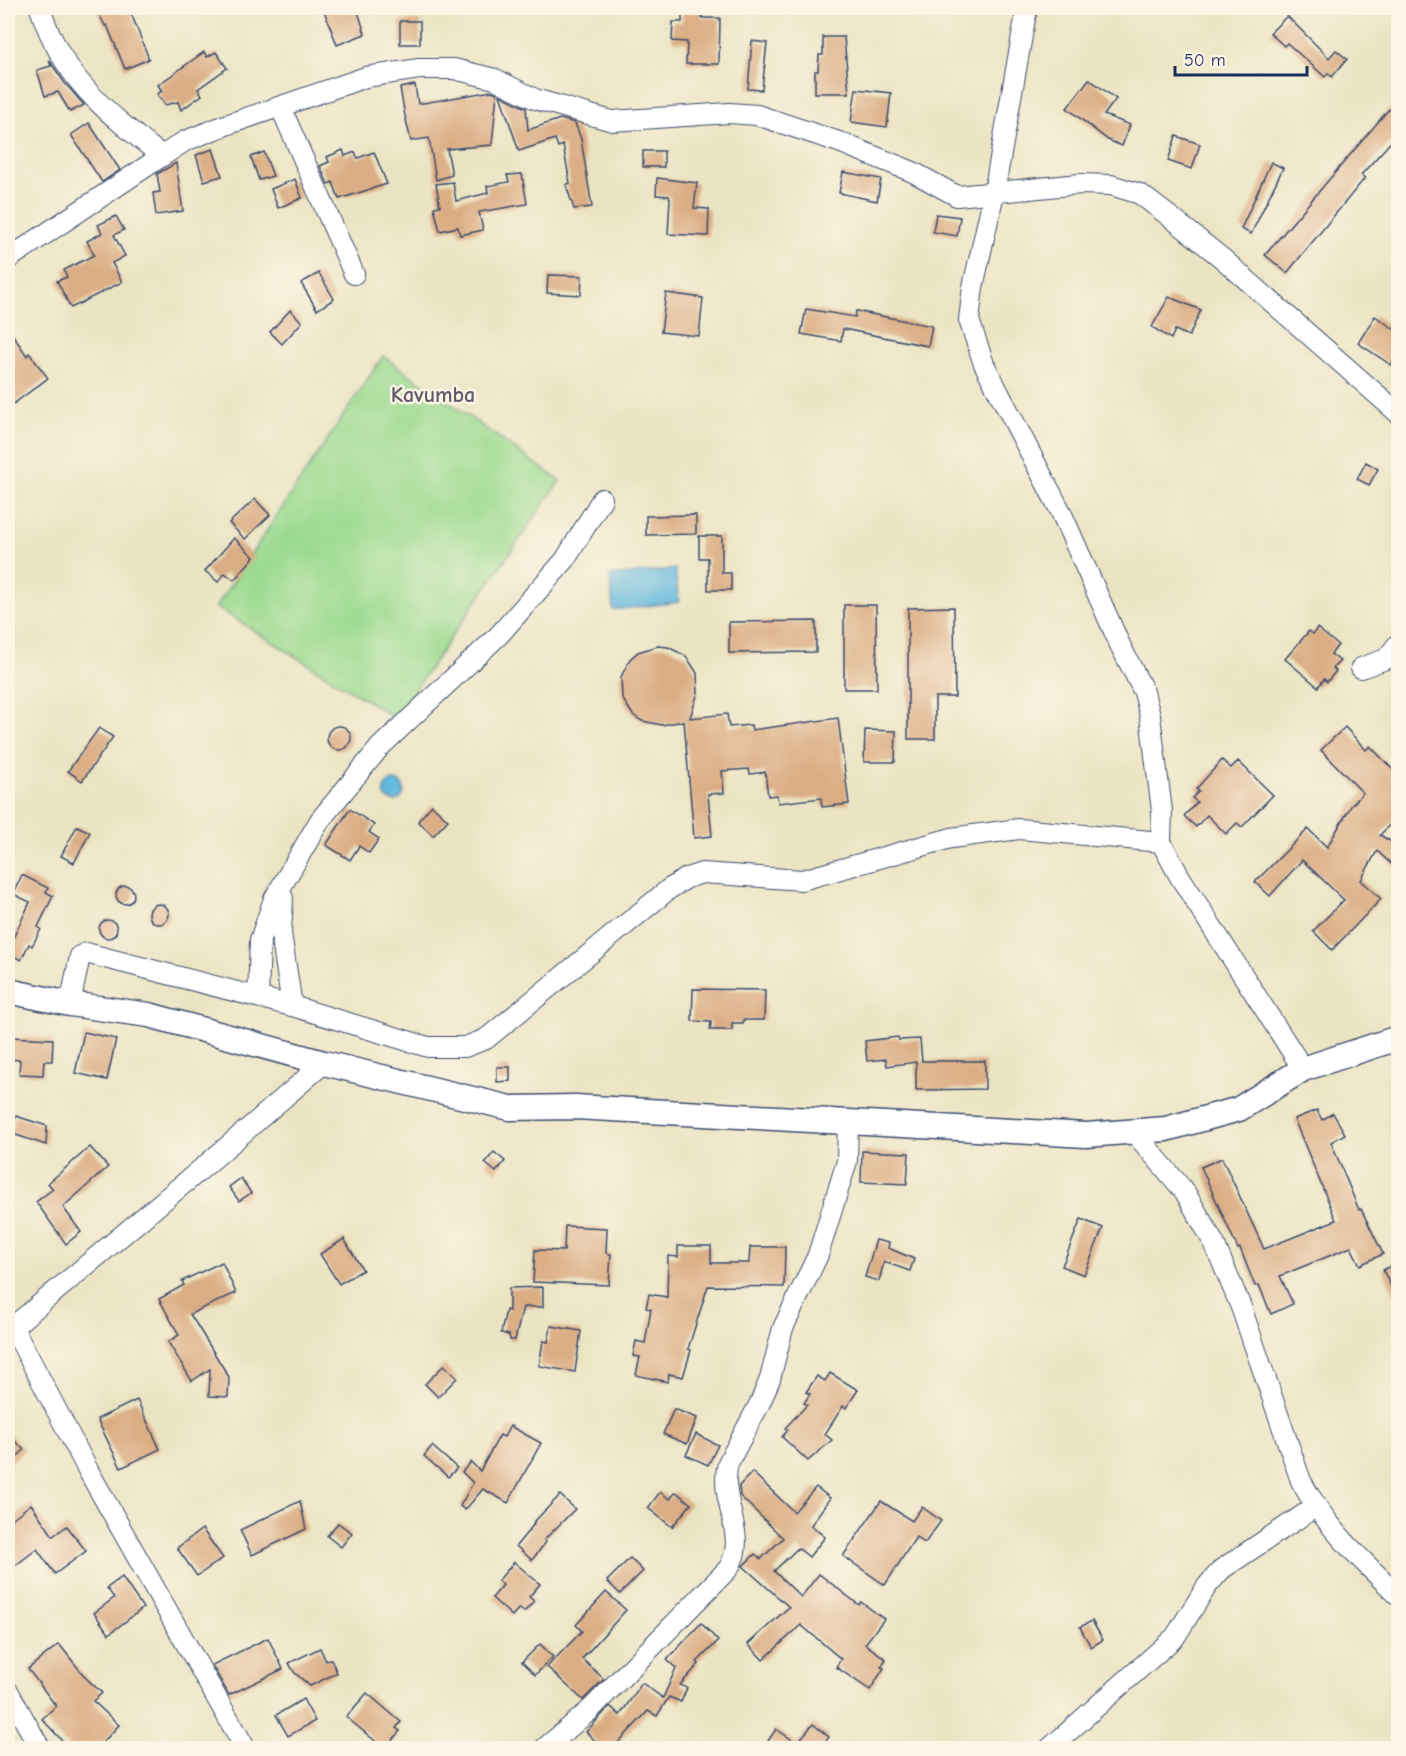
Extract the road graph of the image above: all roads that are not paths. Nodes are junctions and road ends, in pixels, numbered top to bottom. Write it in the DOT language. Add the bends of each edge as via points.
graph roads {
  1 [pos="40,8"];
  2 [pos="1027,8"];
  3 [pos="281,108"];
  4 [pos="162,156"];
  5 [pos="994,193"];
  6 [pos="8,259"];
  7 [pos="354,274"];
  8 [pos="1398,413"];
  9 [pos="602,499"];
  10 [pos="1398,644"];
  11 [pos="1361,668"];
  12 [pos="1161,842"];
  13 [pos="285,877"];
  14 [pos="8,991"];
  15 [pos="258,997"];
  16 [pos="70,1004"];
  17 [pos="292,1006"];
  18 [pos="1398,1038"];
  19 [pos="324,1063"];
  20 [pos="1303,1069"];
  21 [pos="848,1124"];
  22 [pos="1134,1132"];
  23 [pos="10,1329"];
  24 [pos="1315,1507"];
  25 [pos="1398,1595"];
  26 [pos="8,1691"];
  27 [pos="40,1749"];
  28 [pos="245,1749"];
  29 [pos="545,1749"];
  30 [pos="1050,1749"];
  1 -- 4 [label="street" via="67,69 112,117"];
  2 -- 5 [label="street"];
  3 -- 4 [label="street" via="185,141"];
  3 -- 5 [label="street" via="366,77 419,69 454,69 495,79 535,99 612,121 729,113 757,115 913,172 957,196"];
  3 -- 7 [label="street"];
  4 -- 6 [label="street"];
  5 -- 8 [label="street" via="1080,184 1112,185 1140,194 1223,259"];
  5 -- 12 [label="street" via="969,320 984,364 1061,512 1144,692 1162,811"];
  9 -- 13 [label="street" via="566,560 499,634 380,747 320,820"];
  10 -- 11 [label="street" via="1386,659"];
  12 -- 17 [label="street" via="1019,829 951,838 802,880 702,873 669,889 486,1039 465,1047 428,1047"];
  12 -- 20 [label="street"];
  13 -- 15 [label="street" via="260,940"];
  13 -- 17 [label="street" via="281,933"];
  14 -- 16 [label="street"];
  15 -- 16 [label="street" via="86,953 80,956 76,967"];
  15 -- 17 [label="street"];
  16 -- 19 [label="street" via="149,1015"];
  18 -- 20 [label="street"];
  19 -- 21 [label="street" via="510,1107 575,1107"];
  19 -- 23 [label="street"];
  20 -- 22 [label="street" via="1239,1109 1166,1129"];
  21 -- 22 [label="street" via="1086,1135"];
  21 -- 29 [label="street" via="847,1161 818,1255 783,1328 770,1379 724,1478 738,1547 736,1557 729,1569 589,1712"];
  22 -- 24 [label="street" via="1185,1192 1214,1243 1241,1307 1301,1481"];
  23 -- 28 [label="street"];
  24 -- 25 [label="street" via="1343,1542"];
  24 -- 30 [label="street" via="1222,1569 1175,1637"];
  26 -- 27 [label="street"];
}
